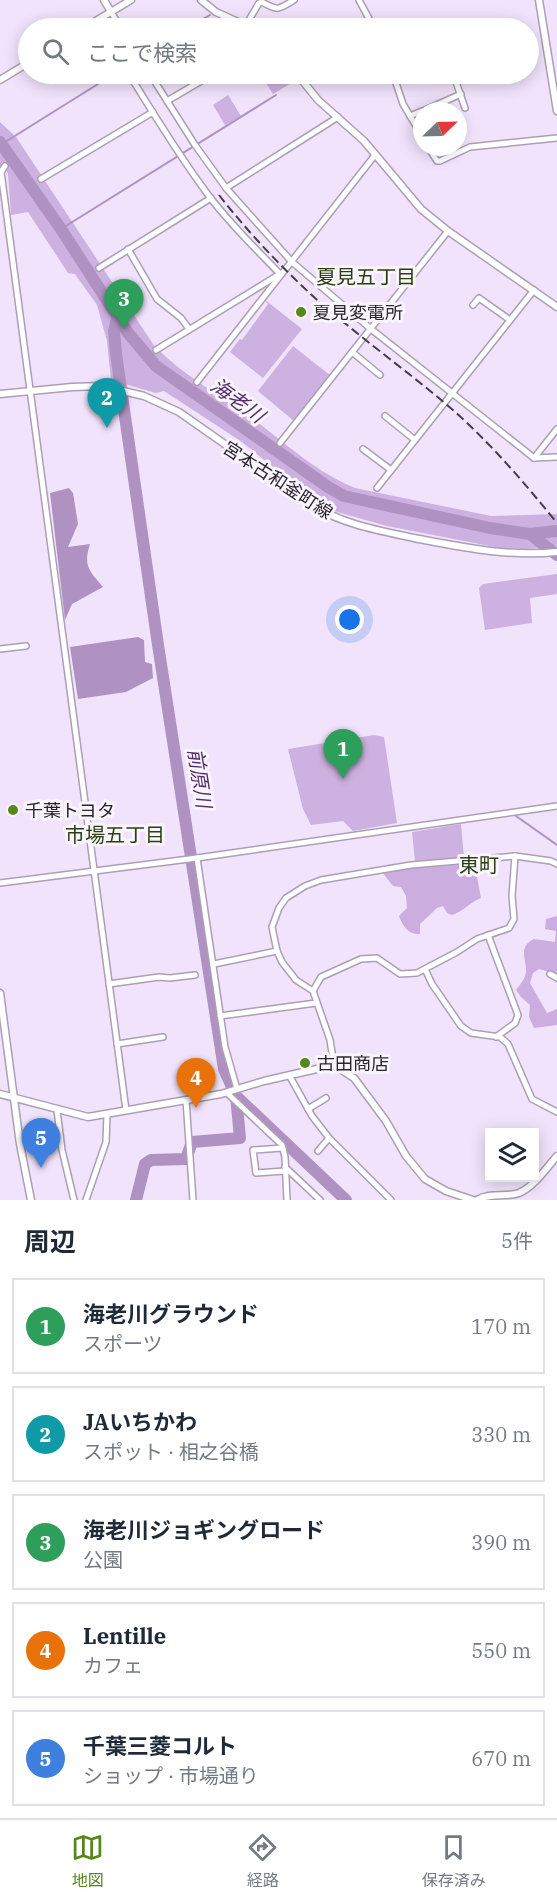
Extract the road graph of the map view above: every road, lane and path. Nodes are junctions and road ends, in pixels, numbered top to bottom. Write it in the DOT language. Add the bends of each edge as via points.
graph roads {
  1 [pos="104,0"];
  2 [pos="131,0"];
  3 [pos="201,0"];
  4 [pos="294,0"];
  5 [pos="359,0"];
  6 [pos="539,0"];
  7 [pos="111,12"];
  8 [pos="101,18"];
  9 [pos="115,18"];
  10 [pos="229,18"];
  11 [pos="253,18"];
  12 [pos="369,18"];
  13 [pos="18,69"];
  14 [pos="0,80"];
  15 [pos="135,84"];
  16 [pos="156,84"];
  17 [pos="196,84"];
  18 [pos="305,84"];
  19 [pos="396,84"];
  20 [pos="457,84"];
  21 [pos="461,94"];
  22 [pos="167,101"];
  23 [pos="443,102"];
  24 [pos="463,102"];
  25 [pos="557,111"];
  26 [pos="153,112"];
  27 [pos="413,115"];
  28 [pos="410,116"];
  29 [pos="338,117"];
  30 [pos="413,121"];
  31 [pos="557,138"];
  32 [pos="467,148"];
  33 [pos="375,155"];
  34 [pos="433,156"];
  35 [pos="451,156"];
  36 [pos="4,166"];
  37 [pos="41,179"];
  38 [pos="226,188"];
  39 [pos="211,198"];
  40 [pos="448,231"];
  41 [pos="128,249"];
  42 [pos="292,262"];
  43 [pos="99,268"];
  44 [pos="280,274"];
  45 [pos="534,290"];
  46 [pos="473,305"];
  47 [pos="557,307"];
  48 [pos="510,320"];
  49 [pos="189,329"];
  50 [pos="371,329"];
  51 [pos="156,350"];
  52 [pos="352,352"];
  53 [pos="380,375"];
  54 [pos="197,382"];
  55 [pos="29,391"];
  56 [pos="451,393"];
  57 [pos="0,394"];
  58 [pos="385,417"];
  59 [pos="557,429"];
  60 [pos="415,440"];
  61 [pos="280,443"];
  62 [pos="363,448"];
  63 [pos="557,457"];
  64 [pos="534,458"];
  65 [pos="391,470"];
  66 [pos="377,488"];
  67 [pos="557,552"];
  68 [pos="26,646"];
  69 [pos="0,649"];
  70 [pos="557,806"];
  71 [pos="515,856"];
  72 [pos="196,858"];
  73 [pos="557,864"];
  74 [pos="93,870"];
  75 [pos="0,883"];
  76 [pos="488,935"];
  77 [pos="277,951"];
  78 [pos="214,964"];
  79 [pos="425,969"];
  80 [pos="550,974"];
  81 [pos="195,975"];
  82 [pos="557,978"];
  83 [pos="108,984"];
  84 [pos="313,991"];
  85 [pos="0,993"];
  86 [pos="316,1003"];
  87 [pos="220,1016"];
  88 [pos="163,1037"];
  89 [pos="496,1037"];
  90 [pos="117,1044"];
  91 [pos="334,1065"];
  92 [pos="289,1075"];
  93 [pos="232,1090"];
  94 [pos="0,1094"];
  95 [pos="14,1097"];
  96 [pos="326,1098"];
  97 [pos="186,1100"];
  98 [pos="308,1109"];
  99 [pos="57,1110"];
  100 [pos="126,1110"];
  101 [pos="557,1112"];
  102 [pos="106,1114"];
  103 [pos="329,1138"];
  104 [pos="283,1148"];
  105 [pos="318,1151"];
  106 [pos="557,1156"];
  107 [pos="285,1169"];
  108 [pos="31,1200"];
  109 [pos="74,1200"];
  110 [pos="86,1200"];
  111 [pos="193,1200"];
  112 [pos="287,1200"];
  113 [pos="320,1200"];
  114 [pos="391,1200"];
  115 [pos="475,1200"];
  1 -- 7 [label="street"];
  2 -- 7 [label="street"];
  3 -- 10 [label="street"];
  4 -- 11 [label="street" via="280,9 261,2"];
  5 -- 12 [label="street"];
  6 -- 25 [label="street"];
  7 -- 8 [label="street"];
  7 -- 9 [label="street"];
  13 -- 14 [label="street"];
  15 -- 26 [label="street"];
  16 -- 22 [label="street"];
  17 -- 22 [label="street"];
  18 -- 29 [label="street"];
  19 -- 28 [label="street"];
  20 -- 21 [label="street"];
  21 -- 23 [label="street"];
  21 -- 24 [label="street"];
  22 -- 38 [label="street"];
  26 -- 37 [label="street"];
  26 -- 39 [label="street"];
  27 -- 28 [label="street"];
  28 -- 30 [label="street"];
  29 -- 33 [label="street"];
  29 -- 38 [label="street"];
  31 -- 32 [label="street"];
  33 -- 40 [label="street" via="415,203"];
  33 -- 42 [label="street"];
  34 -- 35 [label="street" via="436,161"];
  36 -- 55 [label="street" via="1,172"];
  38 -- 42 [label="street"];
  39 -- 41 [label="street"];
  39 -- 44 [label="street"];
  40 -- 45 [label="street"];
  40 -- 50 [label="street"];
  41 -- 43 [label="street"];
  41 -- 49 [label="street" via="157,300"];
  42 -- 44 [label="street"];
  42 -- 50 [label="street"];
  44 -- 49 [label="street"];
  44 -- 54 [label="street"];
  45 -- 47 [label="street"];
  45 -- 48 [label="street"];
  46 -- 48 [label="street" via="479,298"];
  48 -- 56 [label="street"];
  49 -- 51 [label="street"];
  50 -- 52 [label="street"];
  50 -- 56 [label="street"];
  52 -- 53 [label="street"];
  52 -- 61 [label="street"];
  55 -- 57 [label="street"];
  55 -- 67 [label="street, 宮本古和釜町線" via="86,386 117,389 151,399 179,412 313,506 357,526 496,553"];
  55 -- 74 [label="street"];
  56 -- 60 [label="street"];
  56 -- 64 [label="street"];
  58 -- 60 [label="street"];
  59 -- 64 [label="street"];
  60 -- 65 [label="street"];
  62 -- 65 [label="street"];
  63 -- 64 [label="street"];
  65 -- 66 [label="street"];
  68 -- 69 [label="street"];
  70 -- 72 [label="street"];
  71 -- 73 [label="street"];
  71 -- 76 [label="street" via="512,925"];
  71 -- 77 [label="street" via="411,865 304,886 279,908 272,927"];
  72 -- 74 [label="street"];
  72 -- 78 [label="street"];
  74 -- 75 [label="street"];
  74 -- 83 [label="street"];
  76 -- 79 [label="street"];
  76 -- 89 [label="street" via="518,1015 515,1023"];
  77 -- 78 [label="street"];
  77 -- 84 [label="street" via="296,980"];
  78 -- 87 [label="street"];
  79 -- 84 [label="street" via="400,974 377,958 361,959 321,977"];
  79 -- 89 [label="street" via="461,1026 471,1034"];
  80 -- 82 [label="street"];
  81 -- 83 [label="street"];
  83 -- 90 [label="street"];
  84 -- 86 [label="street"];
  85 -- 95 [label="street"];
  86 -- 87 [label="street"];
  86 -- 91 [label="street" via="330,1040"];
  87 -- 93 [label="street"];
  88 -- 90 [label="street"];
  89 -- 101 [label="street" via="508,1044 532,1099"];
  90 -- 100 [label="street"];
  91 -- 92 [label="street"];
  91 -- 115 [label="street" via="354,1078 386,1121 405,1156 425,1179"];
  92 -- 93 [label="street"];
  92 -- 98 [label="street"];
  93 -- 97 [label="street"];
  93 -- 104 [label="street"];
  94 -- 95 [label="street"];
  95 -- 99 [label="street"];
  95 -- 108 [label="street"];
  96 -- 98 [label="street"];
  97 -- 100 [label="street"];
  97 -- 111 [label="street"];
  98 -- 103 [label="street"];
  99 -- 102 [label="street" via="88,1117"];
  99 -- 109 [label="street"];
  100 -- 102 [label="street"];
  102 -- 110 [label="street" via="106,1142"];
  103 -- 105 [label="street"];
  103 -- 114 [label="street"];
  104 -- 107 [label="street"];
  104 -- 107 [label="street" via="253,1150 255,1173"];
  106 -- 115 [label="street" via="518,1194"];
  107 -- 112 [label="street"];
  107 -- 113 [label="street"];
}
